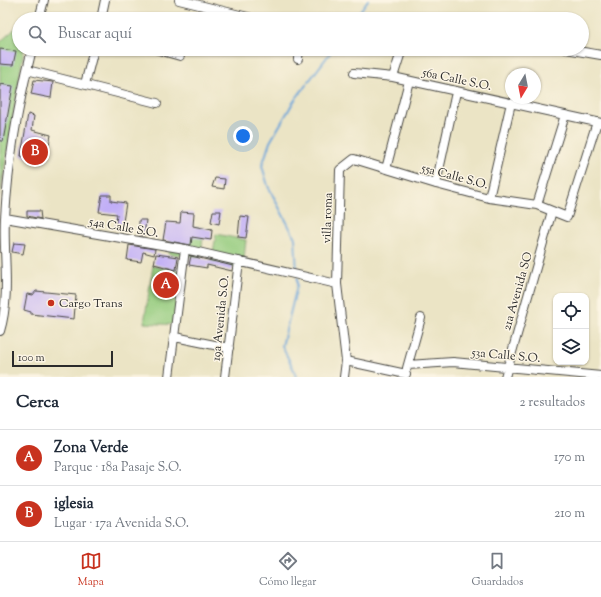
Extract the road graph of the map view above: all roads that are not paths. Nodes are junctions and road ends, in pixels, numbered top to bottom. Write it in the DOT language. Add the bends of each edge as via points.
graph roads {
  1 [pos="44,0"];
  2 [pos="105,0"];
  3 [pos="179,0"];
  4 [pos="41,12"];
  5 [pos="102,12"];
  6 [pos="228,12"];
  7 [pos="589,53"];
  8 [pos="601,55"];
  9 [pos="30,56"];
  10 [pos="92,56"];
  11 [pos="298,56"];
  12 [pos="400,56"];
  13 [pos="298,59"];
  14 [pos="27,70"];
  15 [pos="354,73"];
  16 [pos="393,78"];
  17 [pos="409,81"];
  18 [pos="85,84"];
  19 [pos="456,92"];
  20 [pos="505,102"];
  21 [pos="157,103"];
  22 [pos="510,104"];
  23 [pos="515,104"];
  24 [pos="565,115"];
  25 [pos="599,122"];
  26 [pos="354,159"];
  27 [pos="386,169"];
  28 [pos="436,184"];
  29 [pos="489,198"];
  30 [pos="537,205"];
  31 [pos="552,211"];
  32 [pos="5,218"];
  33 [pos="186,249"];
  34 [pos="238,261"];
  35 [pos="337,284"];
  36 [pos="421,318"];
  37 [pos="0,331"];
  38 [pos="175,337"];
  39 [pos="229,348"];
  40 [pos="346,361"];
  41 [pos="508,367"];
  42 [pos="406,372"];
  43 [pos="601,376"];
  44 [pos="169,377"];
  45 [pos="225,377"];
  46 [pos="344,377"];
  47 [pos="505,377"];
  1 -- 4 [label="street"];
  2 -- 5 [label="street"];
  3 -- 6 [label="street"];
  7 -- 8 [label="street"];
  9 -- 14 [label="street"];
  10 -- 18 [label="street"];
  11 -- 13 [label="street"];
  12 -- 16 [label="street"];
  14 -- 18 [label="street"];
  14 -- 32 [label="street" via="10,161"];
  15 -- 16 [label="street, 56a Calle S.O."];
  16 -- 17 [label="street, 56a Calle S.O."];
  17 -- 19 [label="street, 56a Calle S.O."];
  17 -- 27 [label="street"];
  18 -- 21 [label="street"];
  19 -- 20 [label="street, 56a Calle S.O."];
  19 -- 28 [label="street"];
  22 -- 29 [label="street"];
  23 -- 24 [label="street, 56a Calle S.O."];
  24 -- 25 [label="street, 56a Calle S.O."];
  24 -- 30 [label="street"];
  25 -- 31 [label="street, 55a Calle S.O." via="567,217"];
  26 -- 27 [label="street, 55a Calle S.O."];
  26 -- 35 [label="street, villa roma" via="340,170"];
  27 -- 28 [label="street, 55a Calle S.O."];
  28 -- 29 [label="street, 55a Calle S.O."];
  29 -- 30 [label="street, 55a Calle S.O."];
  30 -- 31 [label="street, 55a Calle S.O."];
  31 -- 41 [label="street, 21a Avenida SO"];
  32 -- 33 [label="street, 54a Calle S.O."];
  32 -- 37 [label="street" via="4,308"];
  33 -- 34 [label="street, 54a Calle S.O."];
  33 -- 38 [label="street"];
  34 -- 35 [label="street"];
  34 -- 39 [label="street, 19a Avenida S.O."];
  35 -- 40 [label="street, villa roma"];
  36 -- 42 [label="street"];
  38 -- 39 [label="street"];
  38 -- 44 [label="street"];
  39 -- 45 [label="street, 19a Avenida S.O."];
  40 -- 42 [label="street, 53a Calle S.O."];
  40 -- 46 [label="street, villa roma"];
  41 -- 42 [label="street, 53a Calle S.O." via="453,362"];
  41 -- 43 [label="street, 53a Calle S.O."];
  41 -- 47 [label="street, 21a Avenida SO"];
}
